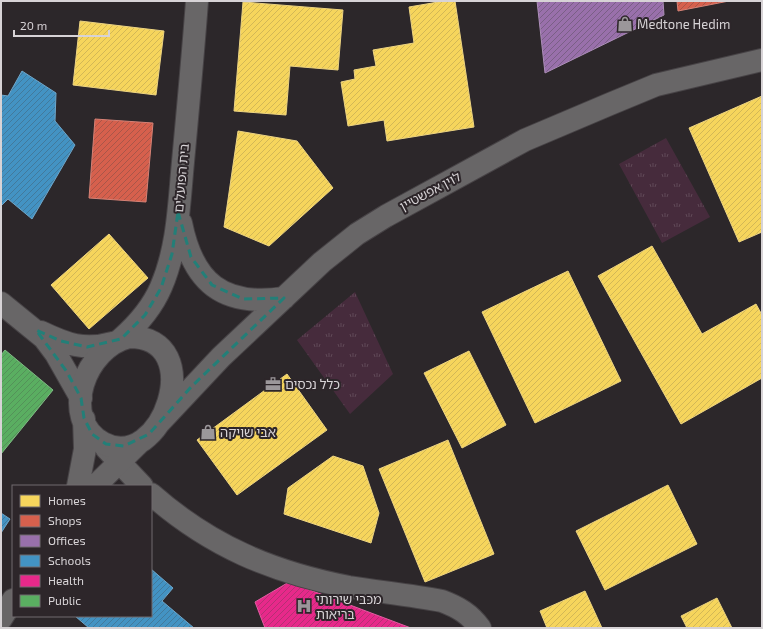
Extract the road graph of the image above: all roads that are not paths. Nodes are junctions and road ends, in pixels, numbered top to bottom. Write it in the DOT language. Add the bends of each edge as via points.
graph roads {
  1 [pos="197,1"];
  2 [pos="762,60"];
  3 [pos="178,212"];
  4 [pos="284,298"];
  5 [pos="1,303"];
  6 [pos="36,330"];
  7 [pos="116,341"];
  8 [pos="82,408"];
  9 [pos="159,423"];
  10 [pos="144,438"];
  11 [pos="99,440"];
  12 [pos="118,462"];
  13 [pos="78,485"];
  14 [pos="96,485"];
  15 [pos="141,485"];
  16 [pos="152,495"];
  17 [pos="12,602"];
  18 [pos="1,619"];
  19 [pos="480,628"];
  1 -- 3 [label="street, בית הפועלים"];
  2 -- 4 [label="street, לוין אפשטיין" via="656,85 526,140 371,225 333,253"];
  3 -- 4 [label="street" via="191,257 212,285 226,294 243,299 263,301"];
  3 -- 7 [label="street, בית הפועלים" via="172,254 161,288 145,315"];
  4 -- 9 [label="street, לוין אפשטיין" via="192,386"];
  5 -- 6 [label="street"];
  6 -- 7 [label="street" via="77,346 97,348"];
  6 -- 8 [label="street" via="56,354"];
  7 -- 8 [label="street" via="96,357 91,366 82,387"];
  7 -- 9 [label="street" via="138,337 147,339 158,346 166,357 172,375 172,391 168,408"];
  8 -- 11 [label="street" via="92,434"];
  8 -- 13 [label="street" via="85,449"];
  9 -- 10 [label="street"];
  10 -- 11 [label="street" via="124,446 106,444"];
  10 -- 12 [label="street"];
  11 -- 12 [label="street"];
  12 -- 14 [label="street"];
  12 -- 15 [label="street"];
  16 -- 19 [label="street" via="198,531 228,549 263,564 303,577 442,601 469,615"];
  17 -- 18 [label="street"];
}
